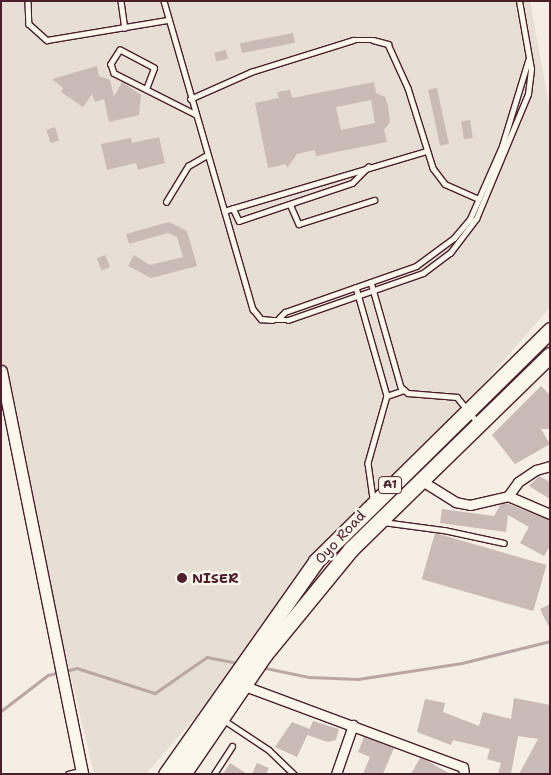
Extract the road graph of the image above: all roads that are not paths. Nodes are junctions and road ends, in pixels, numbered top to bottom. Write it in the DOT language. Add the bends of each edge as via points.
graph roads {
  1 [pos="28,1"];
  2 [pos="121,1"];
  3 [pos="164,1"];
  4 [pos="519,1"];
  5 [pos="168,20"];
  6 [pos="124,28"];
  7 [pos="528,60"];
  8 [pos="146,89"];
  9 [pos="190,99"];
  10 [pos="194,114"];
  11 [pos="426,151"];
  12 [pos="207,155"];
  13 [pos="368,167"];
  14 [pos="478,199"];
  15 [pos="374,200"];
  16 [pos="166,202"];
  17 [pos="290,204"];
  18 [pos="233,208"];
  19 [pos="224,211"];
  20 [pos="370,282"];
  21 [pos="356,287"];
  22 [pos="374,291"];
  23 [pos="359,296"];
  24 [pos="279,318"];
  25 [pos="550,330"];
  26 [pos="550,355"];
  27 [pos="1,371"];
  28 [pos="404,390"];
  29 [pos="387,396"];
  30 [pos="465,412"];
  31 [pos="480,424"];
  32 [pos="550,466"];
  33 [pos="422,481"];
  34 [pos="508,496"];
  35 [pos="373,502"];
  36 [pos="550,514"];
  37 [pos="379,522"];
  38 [pos="504,543"];
  39 [pos="242,680"];
  40 [pos="222,720"];
  41 [pos="353,725"];
  42 [pos="232,746"];
  43 [pos="82,772"];
  44 [pos="68,774"];
  45 [pos="166,774"];
  46 [pos="183,774"];
  47 [pos="214,774"];
  48 [pos="294,774"];
  49 [pos="336,774"];
  50 [pos="464,774"];
  1 -- 6 [label="lane" via="29,24 47,40"];
  2 -- 6 [label="lane"];
  3 -- 5 [label="lane"];
  4 -- 7 [label="lane"];
  5 -- 6 [label="lane"];
  5 -- 9 [label="lane"];
  7 -- 14 [label="lane" via="519,100"];
  7 -- 22 [label="lane" via="528,94 476,219 450,253 423,273"];
  8 -- 8 [label="lane" via="154,68 120,50 111,69"];
  8 -- 10 [label="lane"];
  9 -- 10 [label="lane"];
  9 -- 11 [label="lane" via="251,72 353,40 373,40 388,44 399,63"];
  10 -- 12 [label="lane"];
  11 -- 13 [label="lane"];
  11 -- 14 [label="lane" via="445,184"];
  12 -- 16 [label="lane" via="188,166"];
  12 -- 19 [label="lane"];
  13 -- 17 [label="lane" via="352,184"];
  13 -- 18 [label="lane"];
  14 -- 20 [label="lane" via="470,219 440,251 416,266"];
  15 -- 17 [label="lane" via="299,224"];
  17 -- 18 [label="lane" via="239,220"];
  18 -- 19 [label="lane"];
  19 -- 24 [label="lane" via="253,309 261,319"];
  20 -- 21 [label="lane"];
  20 -- 22 [label="lane"];
  21 -- 23 [label="lane"];
  21 -- 24 [label="lane" via="285,312"];
  22 -- 23 [label="lane"];
  22 -- 28 [label="lane"];
  23 -- 24 [label="lane" via="288,320"];
  23 -- 29 [label="lane"];
  25 -- 30 [label="highway, Oyo Road / A1"];
  26 -- 31 [label="highway, Oyo Road / A1"];
  27 -- 43 [label="street"];
  28 -- 29 [label="lane"];
  28 -- 30 [label="lane" via="457,397"];
  29 -- 35 [label="lane" via="368,463"];
  30 -- 31 [label="lane"];
  30 -- 35 [label="highway, Oyo Road / A1"];
  31 -- 33 [label="highway, Oyo Road / A1"];
  32 -- 34 [label="street" via="524,478"];
  33 -- 34 [label="street" via="455,502 470,505"];
  33 -- 37 [label="highway, Oyo Road / A1"];
  34 -- 36 [label="street"];
  35 -- 39 [label="highway, Oyo Road / A1" via="316,561 249,658"];
  37 -- 38 [label="lane" via="444,530"];
  37 -- 39 [label="highway, Oyo Road / A1"];
  39 -- 40 [label="highway, Oyo Road / A1"];
  39 -- 41 [label="street"];
  39 -- 45 [label="highway, Oyo Road / A1"];
  40 -- 46 [label="highway, Oyo Road / A1"];
  40 -- 48 [label="lane" via="269,750"];
  41 -- 49 [label="street"];
  41 -- 50 [label="street" via="463,767"];
  42 -- 47 [label="lane"];
  43 -- 44 [label="lane"];
}
